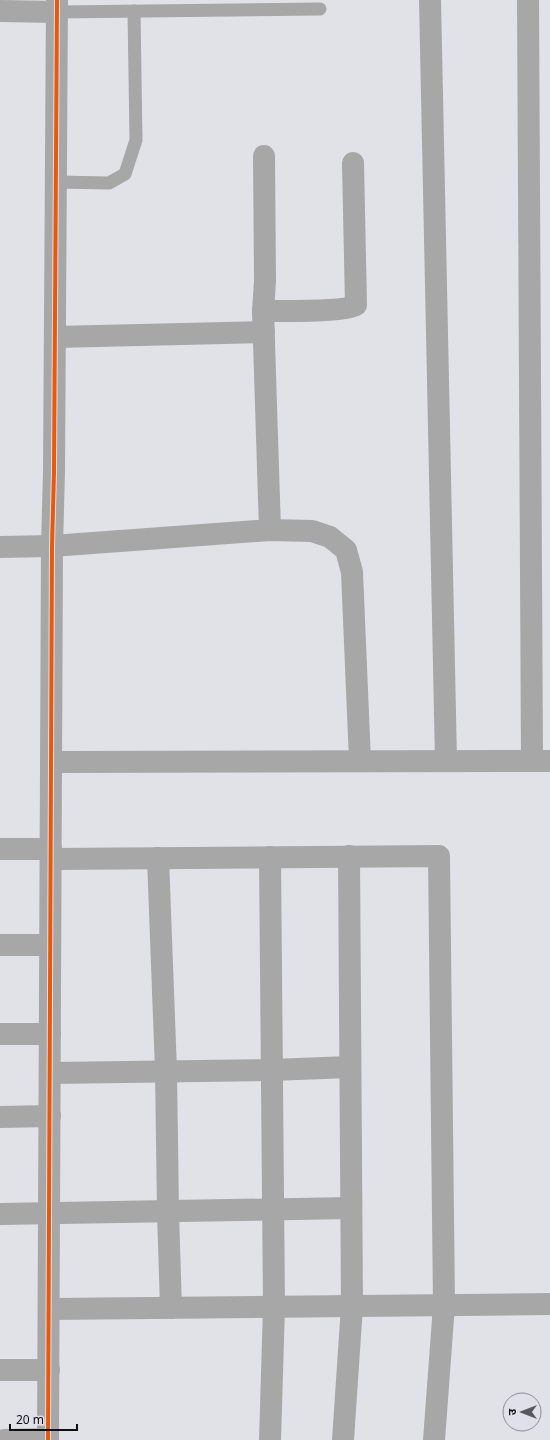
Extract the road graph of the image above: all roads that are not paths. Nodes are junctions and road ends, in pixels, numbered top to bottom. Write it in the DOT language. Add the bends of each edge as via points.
graph roads {
  1 [pos="430,0"];
  2 [pos="528,0"];
  3 [pos="57,6"];
  4 [pos="320,9"];
  5 [pos="0,11"];
  6 [pos="134,11"];
  7 [pos="264,156"];
  8 [pos="353,163"];
  9 [pos="56,182"];
  10 [pos="264,322"];
  11 [pos="55,337"];
  12 [pos="270,530"];
  13 [pos="52,546"];
  14 [pos="0,547"];
  15 [pos="360,761"];
  16 [pos="446,761"];
  17 [pos="541,761"];
  18 [pos="52,762"];
  19 [pos="0,849"];
  20 [pos="51,854"];
  21 [pos="348,856"];
  22 [pos="270,857"];
  23 [pos="158,858"];
  24 [pos="0,945"];
  25 [pos="50,945"];
  26 [pos="0,1034"];
  27 [pos="50,1034"];
  28 [pos="350,1067"];
  29 [pos="272,1070"];
  30 [pos="166,1071"];
  31 [pos="50,1073"];
  32 [pos="50,1116"];
  33 [pos="0,1117"];
  34 [pos="352,1208"];
  35 [pos="273,1210"];
  36 [pos="168,1212"];
  37 [pos="0,1214"];
  38 [pos="49,1214"];
  39 [pos="550,1304"];
  40 [pos="444,1305"];
  41 [pos="352,1306"];
  42 [pos="274,1307"];
  43 [pos="171,1308"];
  44 [pos="49,1309"];
  45 [pos="0,1370"];
  46 [pos="49,1370"];
  47 [pos="4,1440"];
  48 [pos="48,1440"];
  49 [pos="270,1440"];
  50 [pos="343,1440"];
  51 [pos="434,1440"];
  1 -- 16 [label="street"];
  2 -- 17 [label="street"];
  3 -- 5 [label="street"];
  3 -- 6 [label="lane"];
  3 -- 9 [label="street"];
  4 -- 6 [label="lane"];
  6 -- 9 [label="lane" via="136,140 125,174 109,183"];
  7 -- 10 [label="street"];
  8 -- 10 [label="street" via="356,305 351,308"];
  9 -- 11 [label="street"];
  10 -- 11 [label="street"];
  10 -- 12 [label="street"];
  11 -- 13 [label="street"];
  12 -- 13 [label="street"];
  12 -- 15 [label="street" via="312,531 330,537 346,550 352,572"];
  13 -- 14 [label="street"];
  13 -- 18 [label="street"];
  15 -- 16 [label="street"];
  15 -- 18 [label="street"];
  16 -- 17 [label="street"];
  18 -- 20 [label="street"];
  19 -- 20 [label="street"];
  20 -- 23 [label="street"];
  20 -- 25 [label="street"];
  21 -- 22 [label="street"];
  21 -- 28 [label="street"];
  21 -- 40 [label="street" via="439,856"];
  22 -- 23 [label="street"];
  22 -- 29 [label="street"];
  23 -- 30 [label="street"];
  24 -- 25 [label="street"];
  25 -- 27 [label="street"];
  26 -- 27 [label="street"];
  27 -- 31 [label="street"];
  28 -- 29 [label="street"];
  28 -- 34 [label="street"];
  29 -- 30 [label="street"];
  29 -- 35 [label="street"];
  30 -- 31 [label="street"];
  30 -- 36 [label="street"];
  31 -- 32 [label="street"];
  32 -- 33 [label="street"];
  32 -- 38 [label="street"];
  34 -- 35 [label="street"];
  34 -- 41 [label="street"];
  35 -- 36 [label="street"];
  35 -- 42 [label="street"];
  36 -- 38 [label="street"];
  36 -- 43 [label="street"];
  37 -- 38 [label="street"];
  38 -- 44 [label="street"];
  39 -- 40 [label="street"];
  40 -- 41 [label="street"];
  40 -- 51 [label="street"];
  41 -- 42 [label="street"];
  41 -- 50 [label="street"];
  42 -- 43 [label="street"];
  42 -- 49 [label="street"];
  43 -- 44 [label="street"];
  44 -- 46 [label="street"];
  45 -- 46 [label="street"];
  46 -- 48 [label="street"];
  47 -- 48 [label="street"];
}
